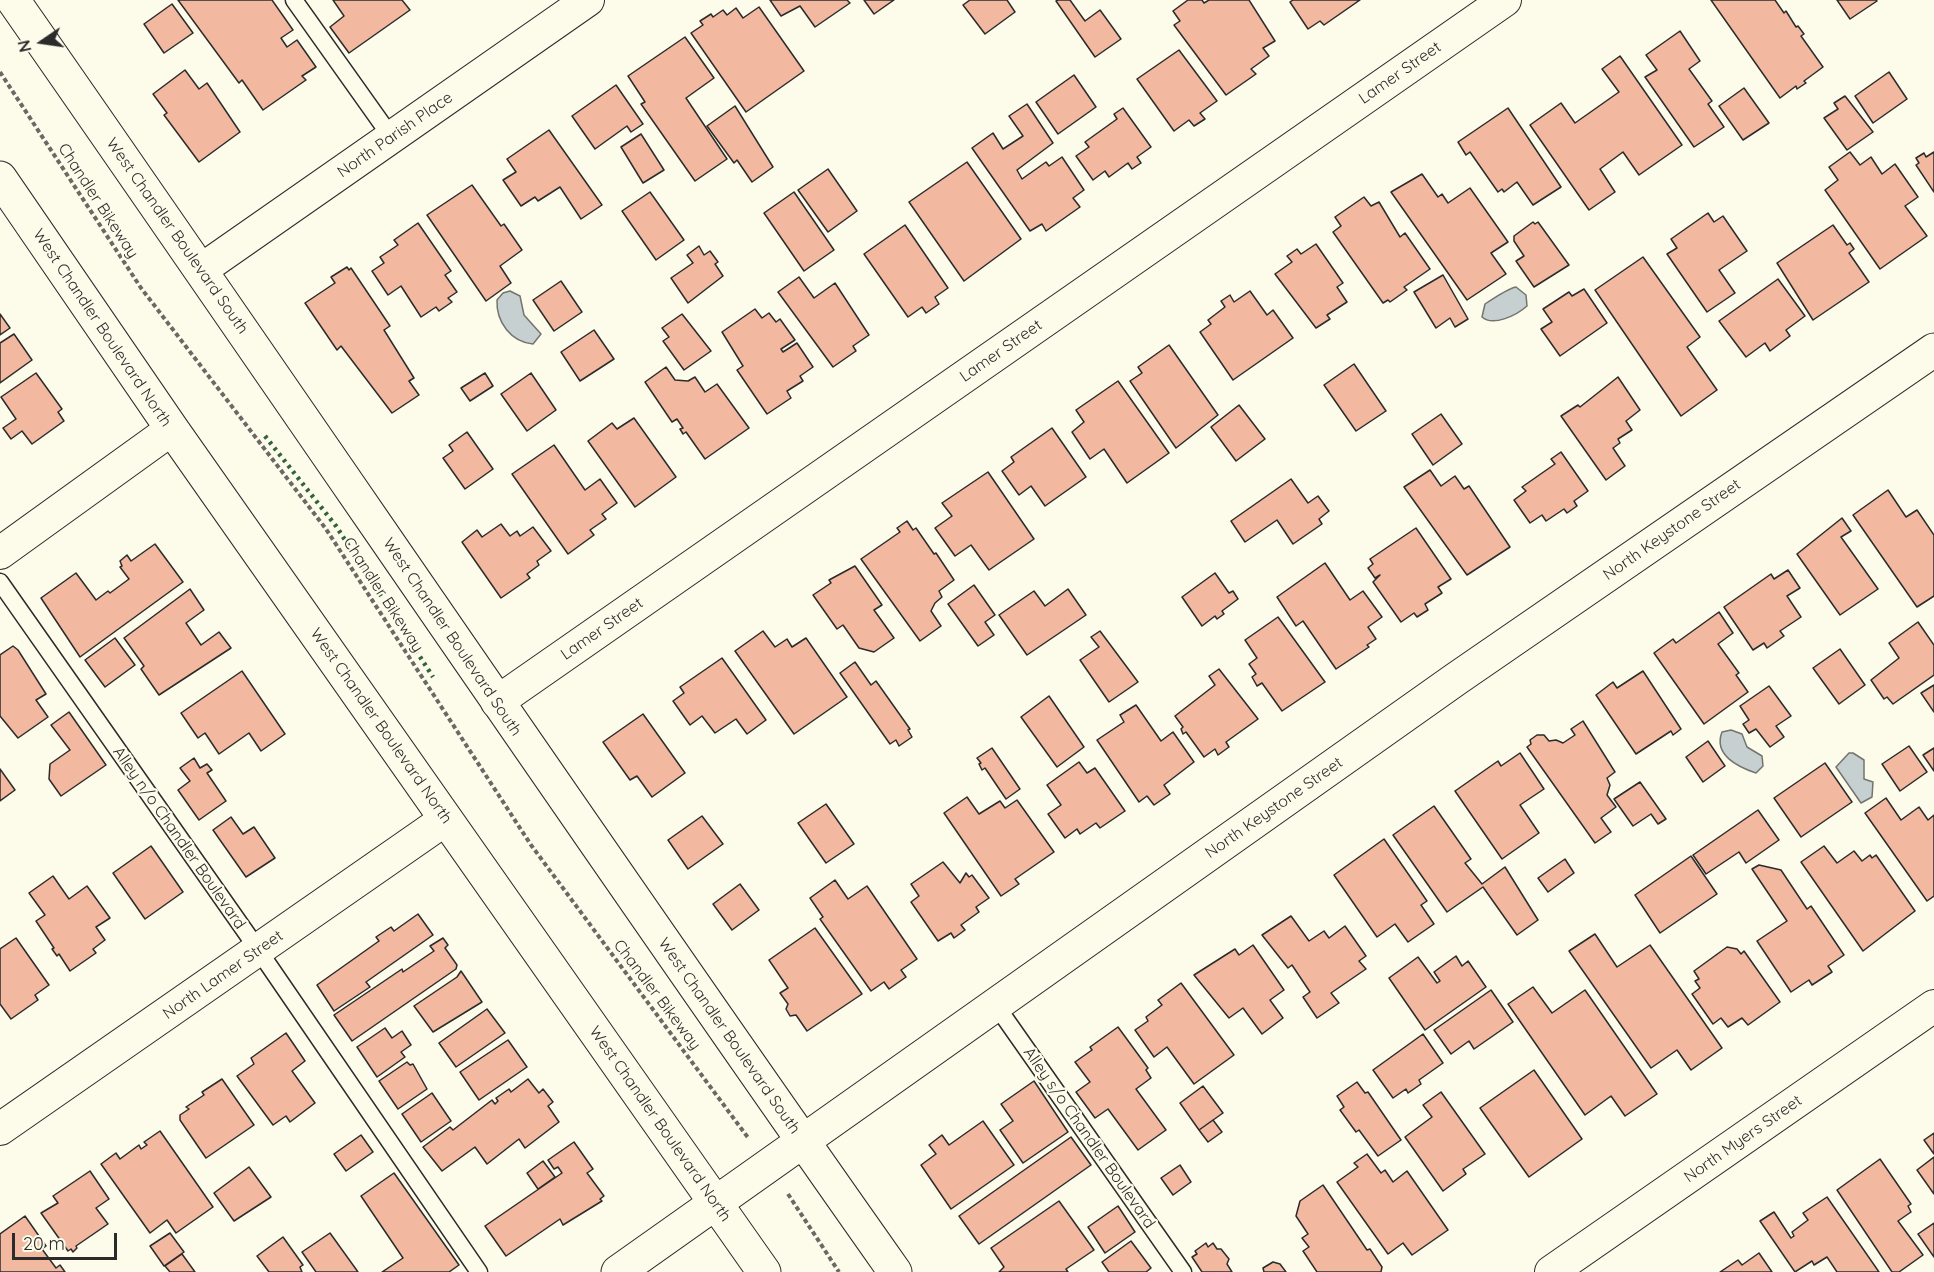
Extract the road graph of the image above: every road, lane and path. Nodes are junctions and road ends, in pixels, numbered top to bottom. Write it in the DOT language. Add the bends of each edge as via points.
graph roads {
  1 [pos="13,0"];
  2 [pos="294,0"];
  3 [pos="588,0"];
  4 [pos="1505,0"];
  5 [pos="0,72"];
  6 [pos="392,138"];
  7 [pos="0,178"];
  8 [pos="201,270"];
  9 [pos="1934,350"];
  10 [pos="172,429"];
  11 [pos="0,553"];
  12 [pos="0,582"];
  13 [pos="497,702"];
  14 [pos="446,819"];
  15 [pos="259,951"];
  16 [pos="995,1004"];
  17 [pos="1934,1006"];
  18 [pos="0,1129"];
  19 [pos="743,1131"];
  20 [pos="802,1141"];
  21 [pos="716,1201"];
  22 [pos="796,1207"];
  23 [pos="479,1272"];
  24 [pos="618,1272"];
  25 [pos="764,1272"];
  26 [pos="839,1272"];
  27 [pos="895,1272"];
  28 [pos="1183,1272"];
  29 [pos="1551,1272"];
  1 -- 8 [label="main road, West Chandler Boulevard South"];
  2 -- 6 [label="lane"];
  3 -- 6 [label="street, North Parish Place"];
  4 -- 13 [label="street, Lamer Street"];
  5 -- 19 [label="path, Chandler Bikeway" via="141,288 326,529 531,845"];
  6 -- 8 [label="street, North Parish Place"];
  7 -- 10 [label="main road, West Chandler Boulevard North"];
  8 -- 13 [label="main road, West Chandler Boulevard South"];
  9 -- 16 [label="main road, North Keystone Street" via="1466,672"];
  10 -- 11 [label="street"];
  10 -- 14 [label="main road, West Chandler Boulevard North"];
  12 -- 15 [label="lane, Alley n/o Chandler Boulevard"];
  13 -- 20 [label="main road, West Chandler Boulevard South"];
  14 -- 15 [label="street, North Lamer Street"];
  14 -- 21 [label="main road, West Chandler Boulevard North"];
  15 -- 18 [label="street, North Lamer Street"];
  15 -- 23 [label="lane, Alley n/o Chandler Boulevard"];
  16 -- 20 [label="main road, North Keystone Street"];
  16 -- 28 [label="lane, Alley s/o Chandler Boulevard"];
  17 -- 29 [label="street, North Myers Street"];
  20 -- 21 [label="main road, North Keystone Street"];
  20 -- 27 [label="main road, West Chandler Boulevard South"];
  21 -- 24 [label="main road, North Keystone Street"];
  21 -- 25 [label="main road, West Chandler Boulevard North"];
  22 -- 26 [label="path"];
}
